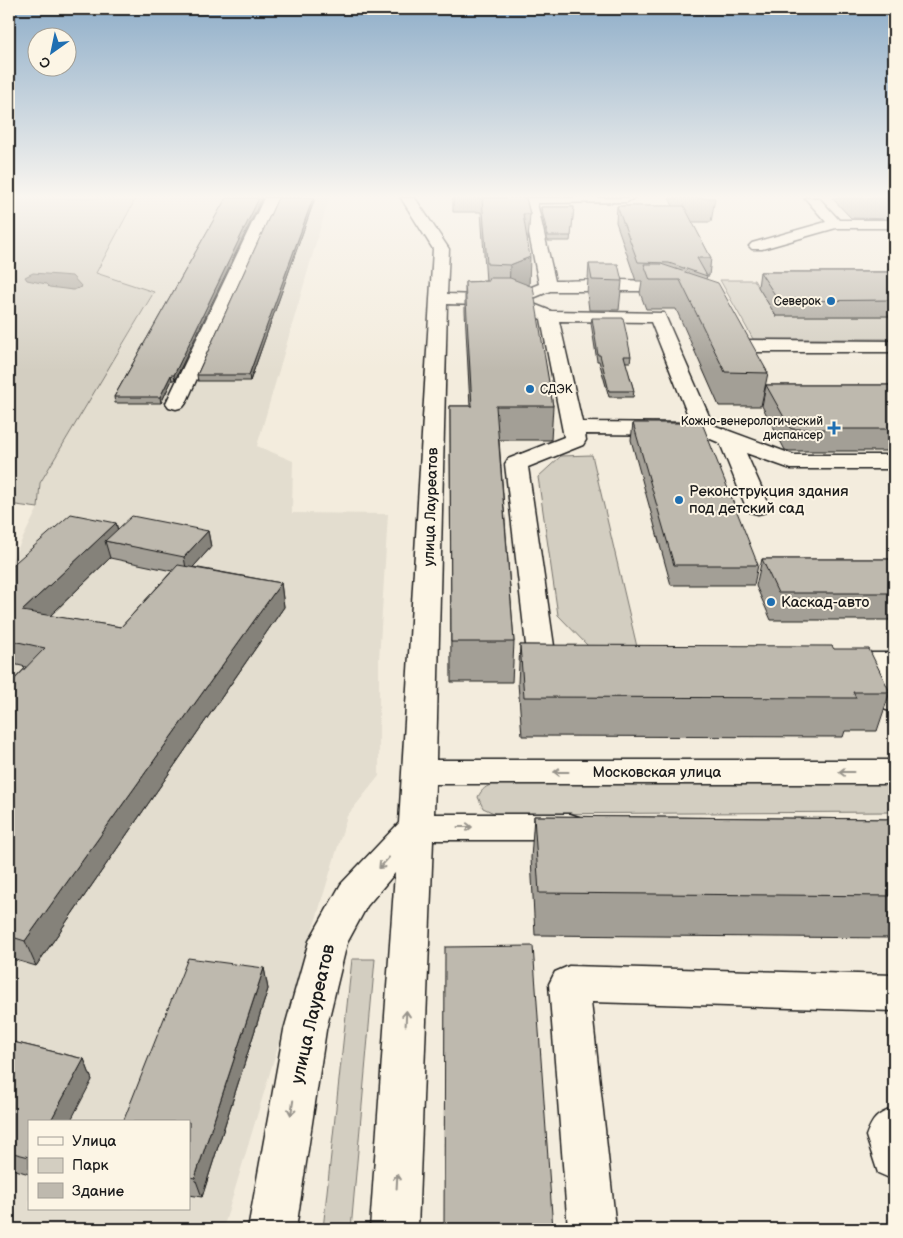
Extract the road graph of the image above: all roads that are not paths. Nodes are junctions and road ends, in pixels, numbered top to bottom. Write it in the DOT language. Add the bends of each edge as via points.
graph roads {
  1 [pos="244,256"];
  2 [pos="442,256"];
  3 [pos="541,256"];
  4 [pos="548,286"];
  5 [pos="691,297"];
  6 [pos="439,299"];
  7 [pos="510,301"];
  8 [pos="549,316"];
  9 [pos="745,346"];
  10 [pos="894,347"];
  11 [pos="176,403"];
  12 [pos="572,428"];
  13 [pos="704,429"];
  14 [pos="729,438"];
  15 [pos="894,462"];
  16 [pos="758,506"];
  17 [pos="581,662"];
  18 [pos="816,662"];
  19 [pos="885,662"];
  20 [pos="894,702"];
  21 [pos="420,772"];
  22 [pos="894,772"];
  23 [pos="416,827"];
  24 [pos="596,827"];
  25 [pos="894,993"];
  26 [pos="894,1130"];
  27 [pos="894,1157"];
  28 [pos="272,1229"];
  29 [pos="394,1229"];
  30 [pos="592,1229"];
  1 -- 11 [label="street"];
  2 -- 6 [label="street, улица Лауреатов"];
  3 -- 4 [label="street"];
  4 -- 5 [label="street" via="660,286"];
  4 -- 7 [label="street"];
  6 -- 7 [label="street"];
  6 -- 21 [label="street, улица Лауреатов"];
  7 -- 8 [label="street"];
  8 -- 12 [label="street"];
  8 -- 13 [label="street" via="658,316"];
  9 -- 10 [label="street"];
  12 -- 13 [label="street"];
  12 -- 17 [label="street" via="575,440 516,464 542,662"];
  13 -- 14 [label="street"];
  14 -- 15 [label="street" via="791,462"];
  14 -- 16 [label="street"];
  18 -- 19 [label="street"];
  19 -- 20 [label="street"];
  22 -- 21 [label="street, Московская улица, one-way"];
  21 -- 23 [label="street, улица Лауреатов"];
  23 -- 24 [label="street, one-way"];
  23 -- 28 [label="street, улица Лауреатов, one-way" via="354,895 328,941 305,1030"];
  29 -- 23 [label="street, улица Лауреатов, one-way"];
  25 -- 30 [label="street" via="569,984"];
  26 -- 27 [label="street" via="888,1136"];
}
